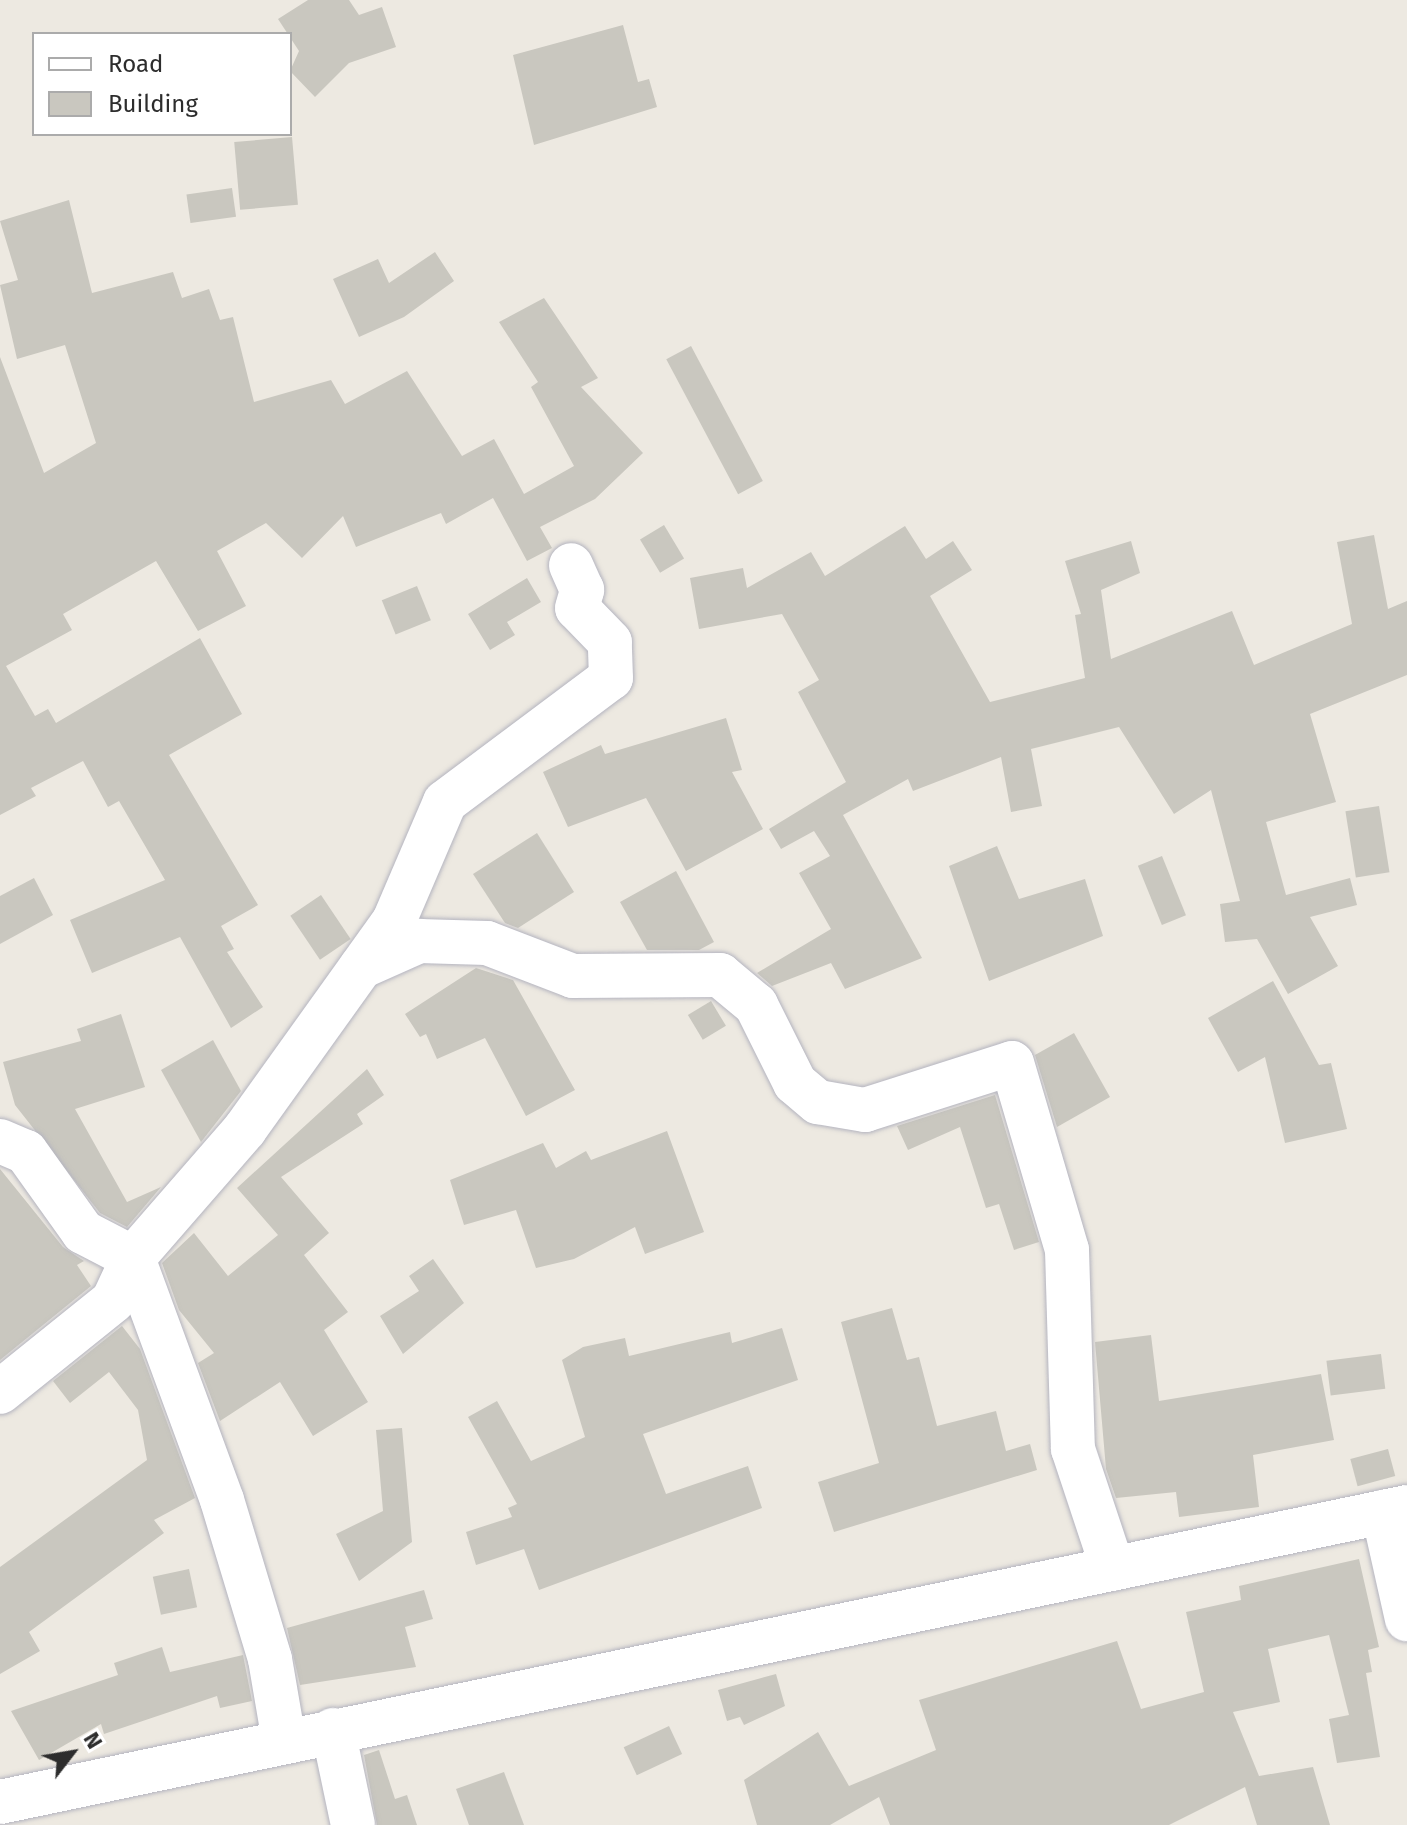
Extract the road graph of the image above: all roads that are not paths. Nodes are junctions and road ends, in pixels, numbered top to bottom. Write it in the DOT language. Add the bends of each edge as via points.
graph roads {
  1 [pos="571,565"];
  2 [pos="361,967"];
  3 [pos="0,1141"];
  4 [pos="133,1258"];
  5 [pos="0,1392"];
  6 [pos="1395,1509"];
  7 [pos="1113,1569"];
  8 [pos="1407,1619"];
  9 [pos="333,1730"];
  10 [pos="284,1741"];
  11 [pos="0,1802"];
  12 [pos="353,1825"];
  1 -- 2 [label="street" via="582,590 577,608 610,642 611,678 445,802 394,921"];
  2 -- 4 [label="street" via="245,1129"];
  2 -- 7 [label="street" via="419,941 487,943 573,976 720,975 756,1005 795,1083 818,1102 865,1110 1012,1063 1067,1250 1073,1449"];
  3 -- 4 [label="street" via="26,1152 83,1232"];
  4 -- 5 [label="street" via="113,1301"];
  4 -- 10 [label="street" via="222,1500 270,1659"];
  6 -- 7 [label="street"];
  6 -- 8 [label="street"];
  7 -- 9 [label="street"];
  9 -- 10 [label="street"];
  9 -- 12 [label="street"];
  10 -- 11 [label="street"];
}
